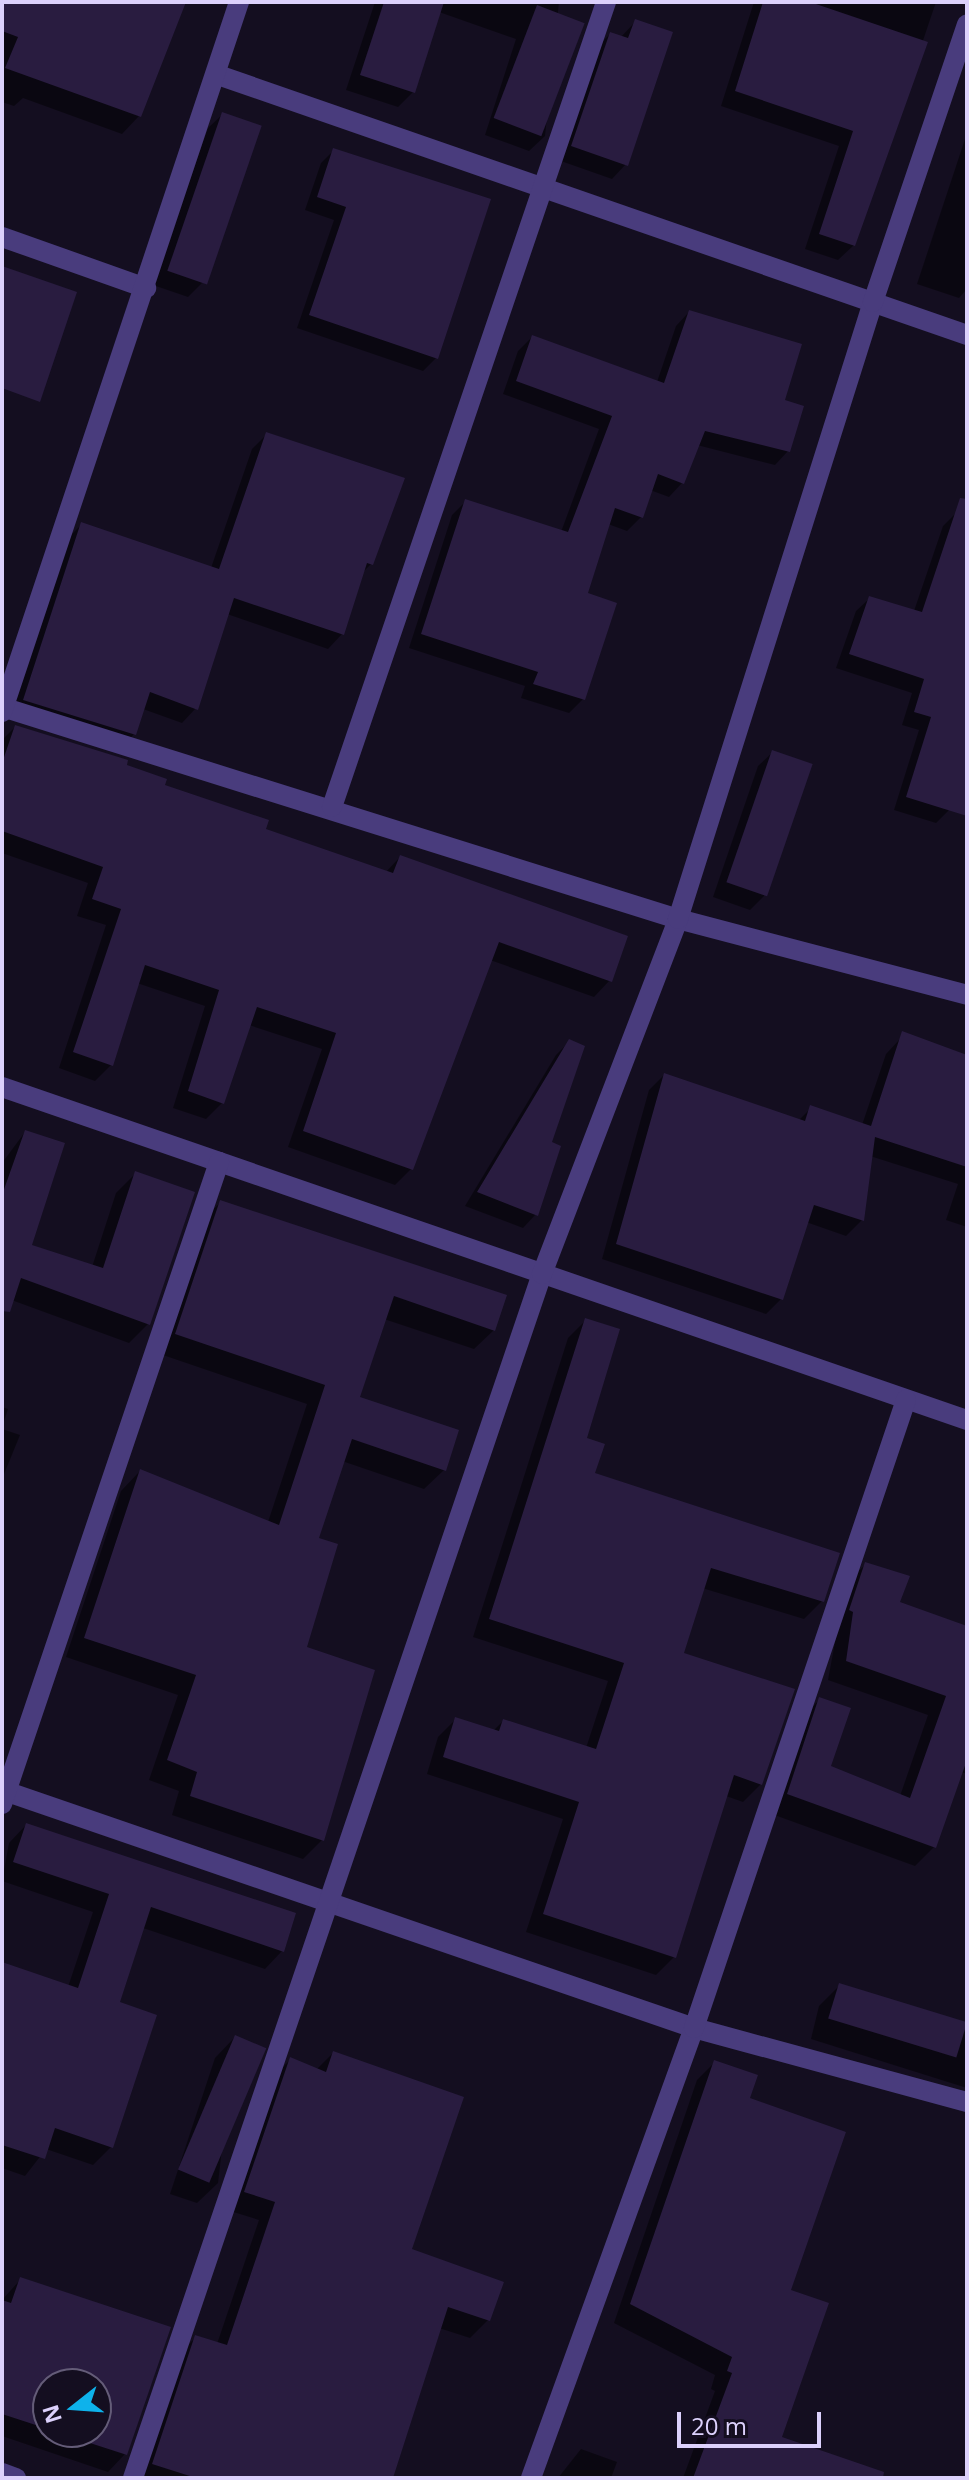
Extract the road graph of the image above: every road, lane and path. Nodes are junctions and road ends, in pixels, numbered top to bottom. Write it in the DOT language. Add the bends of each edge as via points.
graph roads {
  1 [pos="239,2"];
  2 [pos="606,2"];
  3 [pos="967,24"];
  4 [pos="218,75"];
  5 [pos="543,188"];
  6 [pos="2,237"];
  7 [pos="146,288"];
  8 [pos="873,302"];
  9 [pos="967,335"];
  10 [pos="2,709"];
  11 [pos="332,807"];
  12 [pos="678,919"];
  13 [pos="967,995"];
  14 [pos="2,1087"];
  15 [pos="219,1162"];
  16 [pos="542,1274"];
  17 [pos="906,1400"];
  18 [pos="967,1420"];
  19 [pos="3,1795"];
  20 [pos="329,1902"];
  21 [pos="694,2028"];
  22 [pos="967,2102"];
  23 [pos="2,2473"];
  24 [pos="16,2478"];
  25 [pos="133,2478"];
  26 [pos="531,2478"];
  1 -- 4 [label="street"];
  2 -- 5 [label="street"];
  3 -- 8 [label="street"];
  4 -- 5 [label="street"];
  4 -- 7 [label="street"];
  5 -- 8 [label="street"];
  5 -- 11 [label="street"];
  6 -- 7 [label="street"];
  7 -- 10 [label="street"];
  8 -- 9 [label="street"];
  8 -- 12 [label="street"];
  10 -- 11 [label="street"];
  11 -- 12 [label="street"];
  12 -- 13 [label="street"];
  12 -- 16 [label="street"];
  14 -- 15 [label="street"];
  15 -- 16 [label="street"];
  15 -- 19 [label="street"];
  16 -- 17 [label="street"];
  16 -- 20 [label="street"];
  17 -- 18 [label="street"];
  17 -- 21 [label="street"];
  19 -- 20 [label="street"];
  20 -- 21 [label="street"];
  20 -- 25 [label="street"];
  21 -- 22 [label="street"];
  21 -- 26 [label="street"];
  23 -- 24 [label="street"];
}
